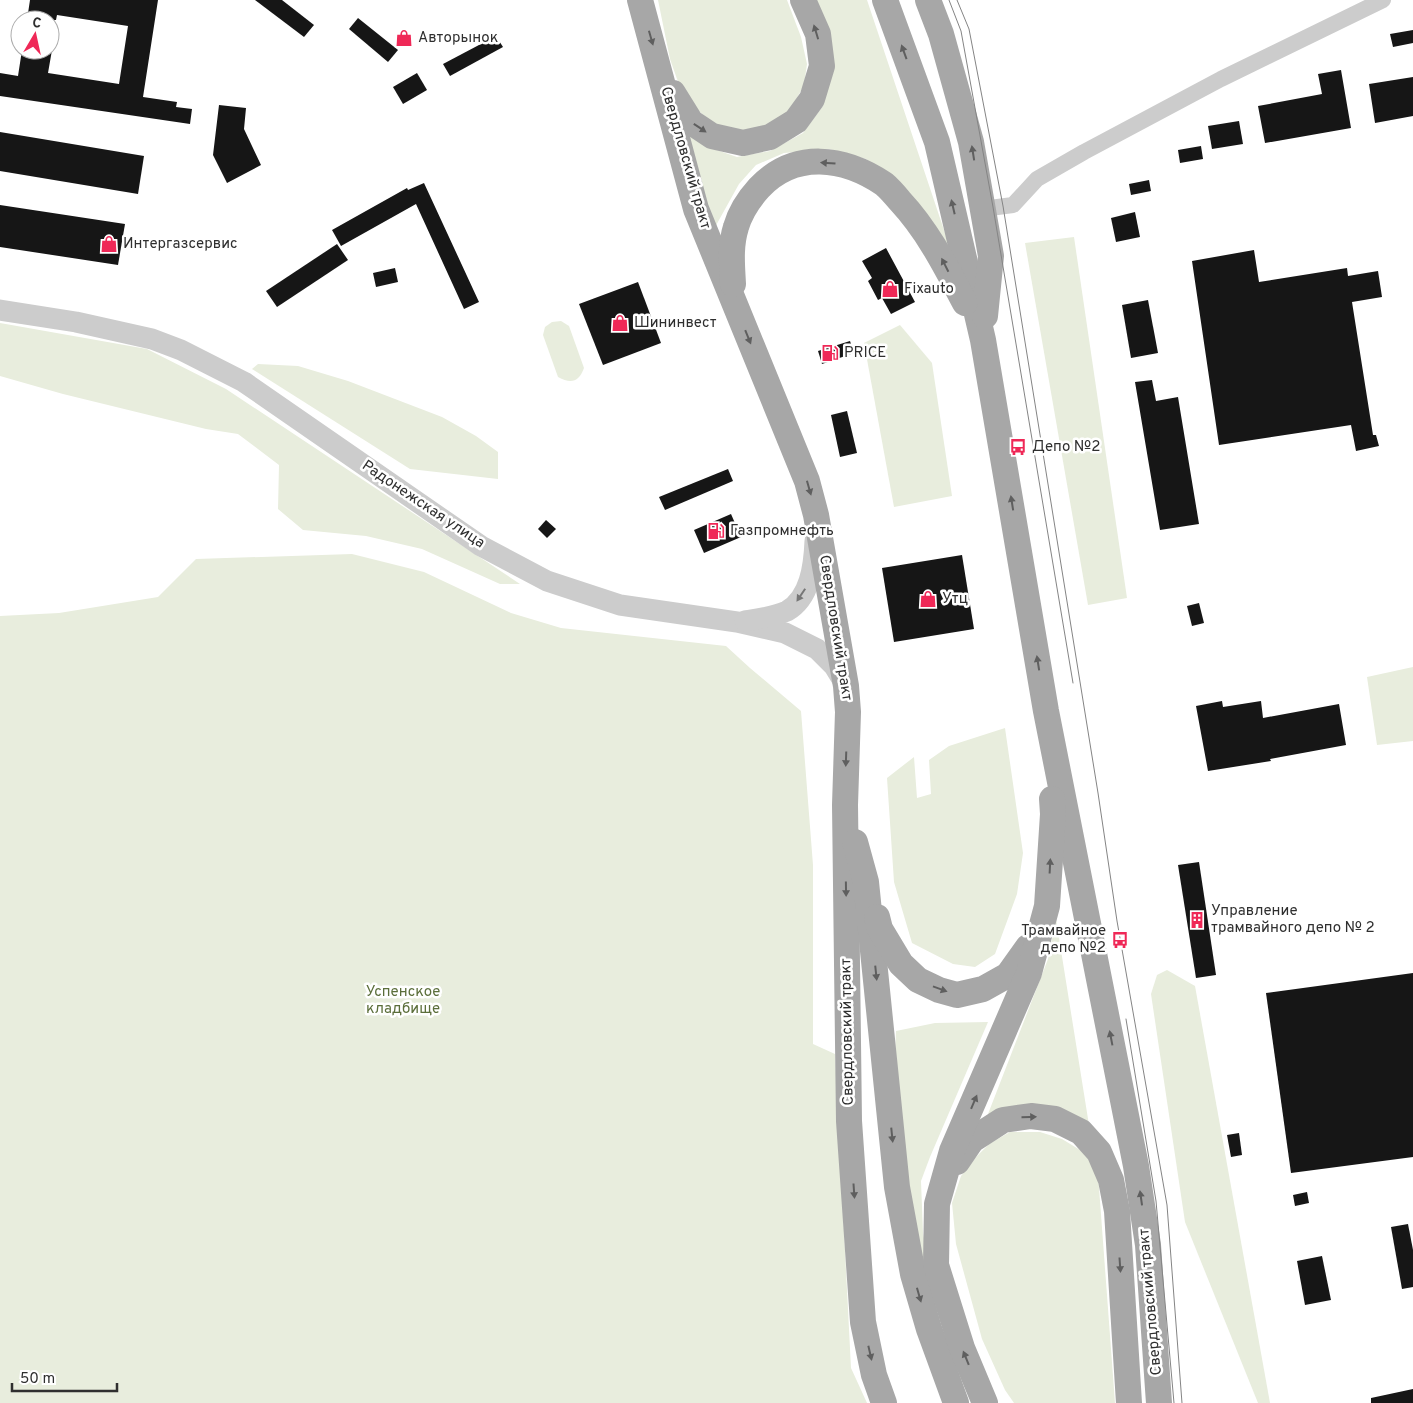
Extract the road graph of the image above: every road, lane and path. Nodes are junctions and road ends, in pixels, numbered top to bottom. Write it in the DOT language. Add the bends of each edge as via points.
graph roads {
  1 [pos="640,0"];
  2 [pos="803,0"];
  3 [pos="885,0"];
  4 [pos="928,0"];
  5 [pos="1383,0"];
  6 [pos="662,76"];
  7 [pos="982,209"];
  8 [pos="736,309"];
  9 [pos="0,310"];
  10 [pos="984,340"];
  11 [pos="816,515"];
  12 [pos="737,622"];
  13 [pos="846,686"];
  14 [pos="1046,711"];
  15 [pos="845,805"];
  16 [pos="866,882"];
  17 [pos="1047,906"];
  18 [pos="937,1204"];
  19 [pos="884,1403"];
  20 [pos="956,1403"];
  21 [pos="984,1403"];
  22 [pos="1129,1403"];
  23 [pos="1160,1403"];
  1 -- 6 [label="main road, Свердловский тракт, one-way"];
  6 -- 2 [label="main road, one-way" via="691,122 712,136 742,143 770,137 796,121 812,99 822,66 818,34"];
  10 -- 3 [label="main road, Свердловский тракт, one-way" via="937,142"];
  7 -- 4 [label="main road, one-way" via="971,142 941,34"];
  5 -- 7 [label="street" via="1221,79 1084,152 1036,179 1014,205"];
  6 -- 8 [label="main road, Свердловский тракт" via="696,209"];
  7 -- 10 [label="main road" via="991,256"];
  10 -- 8 [label="main road, one-way" via="940,254 916,218 885,186 857,169 833,162 803,162 780,172 765,182 749,200 736,227 731,256"];
  8 -- 11 [label="main road, Свердловский тракт, one-way" via="807,481"];
  9 -- 12 [label="street, Радонежская улица" via="95,326 152,339 181,350 244,382 481,546 547,581 620,605"];
  14 -- 10 [label="main road, Свердловский тракт, one-way"];
  11 -- 12 [label="street, one-way" via="814,564 802,597 787,611"];
  11 -- 13 [label="main road, Свердловский тракт"];
  12 -- 13 [label="street, Радонежская улица" via="785,633 817,649 834,666"];
  13 -- 15 [label="main road, Свердловский тракт, one-way"];
  17 -- 14 [label="main road, one-way" via="1053,814"];
  23 -- 14 [label="main road, Свердловский тракт, one-way" via="1148,1245 1136,1166"];
  15 -- 16 [label="main road"];
  15 -- 19 [label="main road, Свердловский тракт, one-way" via="849,1111 862,1322"];
  16 -- 17 [label="main road, one-way" via="880,929 901,964 918,980 957,995 983,989 1008,975 1027,950"];
  16 -- 20 [label="main road, one-way" via="899,1196 913,1274"];
  18 -- 17 [label="main road, one-way" via="952,1151 1029,973"];
  21 -- 18 [label="main road, one-way" via="962,1348 936,1265"];
  18 -- 22 [label="main road, one-way" via="951,1171 972,1140 1003,1120 1031,1116 1055,1119 1081,1132 1099,1152 1111,1180 1117,1211"];
}
